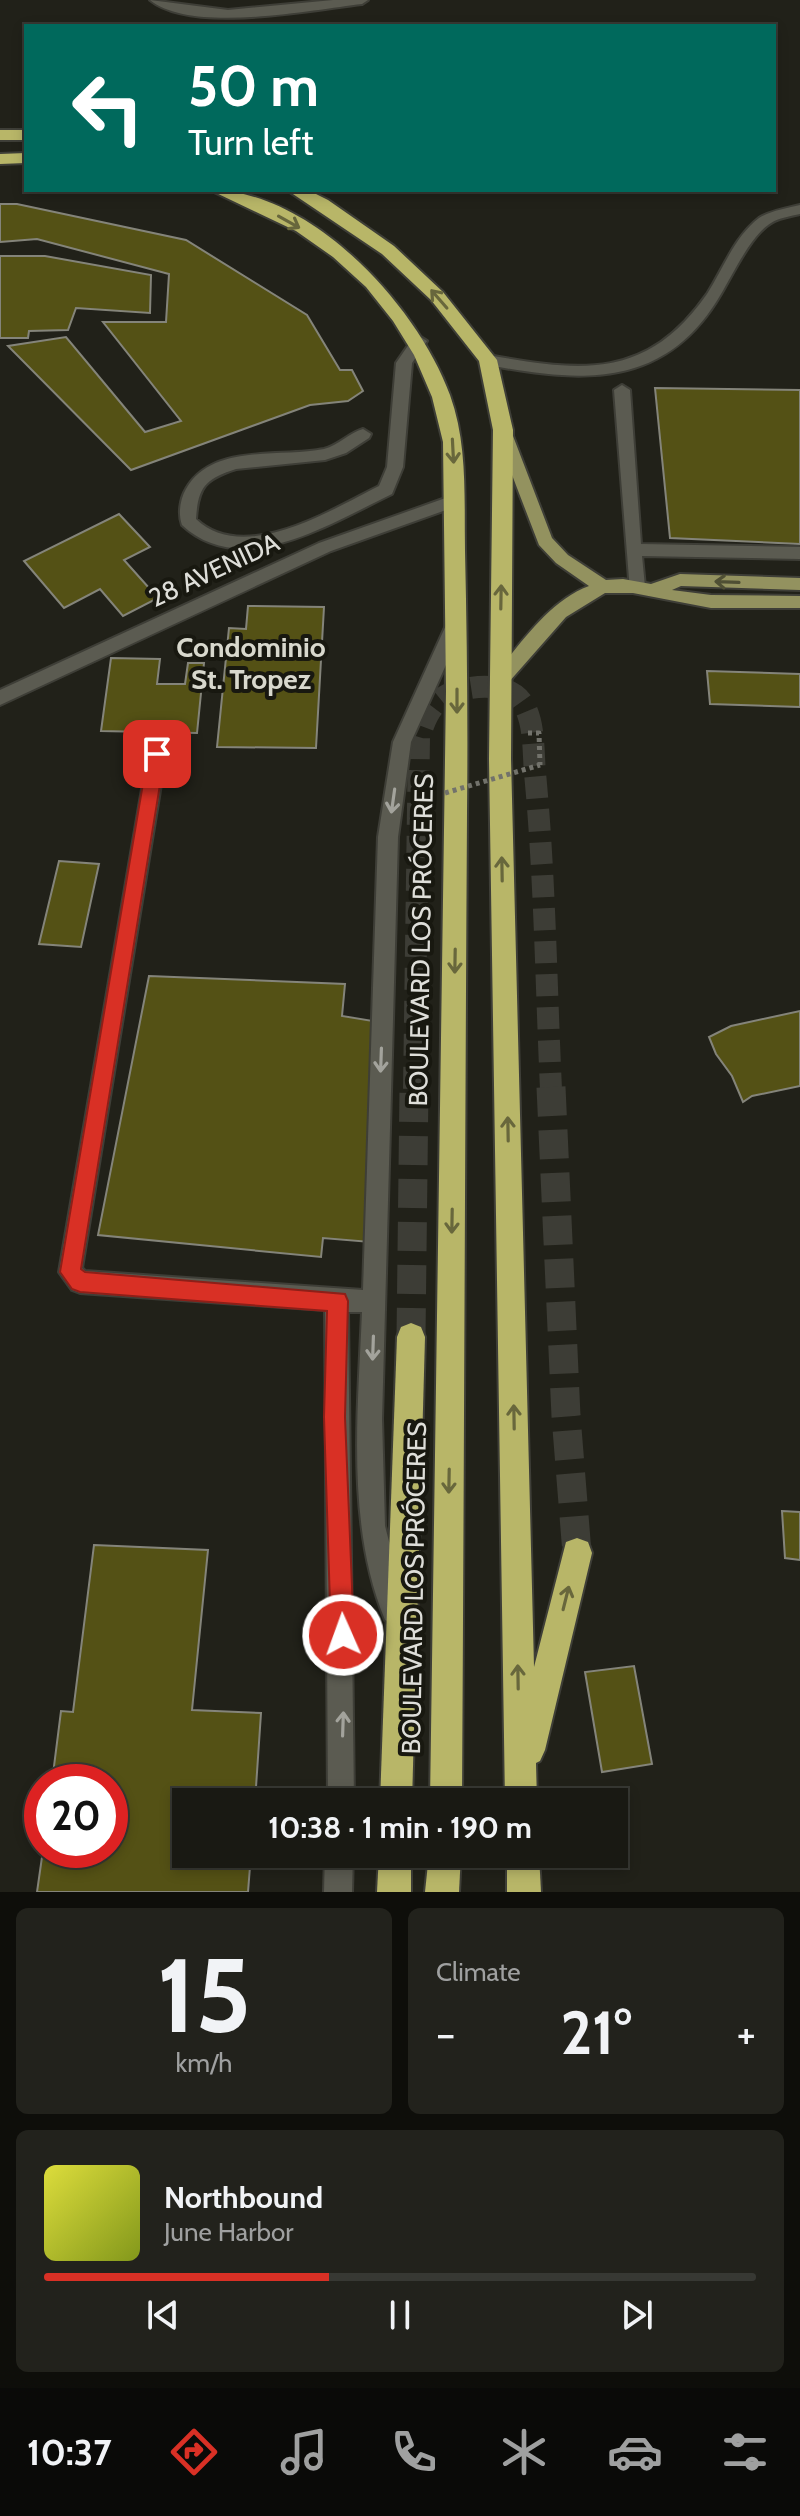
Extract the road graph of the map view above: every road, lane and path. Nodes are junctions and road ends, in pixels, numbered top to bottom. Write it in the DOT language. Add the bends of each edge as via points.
graph roads {
  1 [pos="156,0"];
  2 [pos="362,0"];
  3 [pos="0,135"];
  4 [pos="24,135"];
  5 [pos="24,158"];
  6 [pos="0,159"];
  7 [pos="224,192"];
  8 [pos="299,192"];
  9 [pos="800,209"];
  10 [pos="419,341"];
  11 [pos="488,360"];
  12 [pos="622,390"];
  13 [pos="503,430"];
  14 [pos="363,434"];
  15 [pos="386,490"];
  16 [pos="454,501"];
  17 [pos="420,511"];
  18 [pos="633,550"];
  19 [pos="800,553"];
  20 [pos="800,584"];
  21 [pos="604,587"];
  22 [pos="636,587"];
  23 [pos="655,589"];
  24 [pos="800,602"];
  25 [pos="456,623"];
  26 [pos="502,678"];
  27 [pos="0,698"];
  28 [pos="157,754"];
  29 [pos="540,765"];
  30 [pos="445,793"];
  31 [pos="337,1301"];
  32 [pos="374,1302"];
  33 [pos="411,1337"];
  34 [pos="577,1553"];
  35 [pos="400,1635"];
  36 [pos="341,1788"];
  37 [pos="396,1788"];
  38 [pos="446,1788"];
  39 [pos="521,1788"];
  40 [pos="522,1788"];
  41 [pos="339,1868"];
  42 [pos="395,1868"];
  43 [pos="444,1868"];
  44 [pos="523,1868"];
  45 [pos="338,1892"];
  46 [pos="394,1892"];
  47 [pos="442,1892"];
  48 [pos="524,1892"];
  1 -- 2 [label="street" via="190,14 219,14"];
  3 -- 4 [label="highway"];
  5 -- 6 [label="highway"];
  7 -- 10 [label="highway, BOULEVARD LOS PRÓCERES, one-way" via="299,228 357,268"];
  11 -- 8 [label="highway, one-way" via="437,296 388,250"];
  9 -- 11 [label="street" via="765,220 738,252 712,297 670,346 658,352 623,368 548,371"];
  10 -- 15 [label="street" via="404,363 395,467"];
  10 -- 16 [label="highway, BOULEVARD LOS PRÓCERES, one-way" via="447,410"];
  11 -- 13 [label="highway"];
  12 -- 18 [label="street"];
  13 -- 21 [label="main road" via="545,541"];
  26 -- 13 [label="highway, one-way"];
  14 -- 15 [label="street" via="324,455 232,464 209,473 185,499 188,521 206,537 265,542"];
  15 -- 17 [label="street"];
  16 -- 17 [label="street, 28 AVENIDA"];
  16 -- 25 [label="highway, BOULEVARD LOS PRÓCERES"];
  17 -- 27 [label="street, 28 AVENIDA" via="325,547"];
  18 -- 19 [label="street"];
  18 -- 22 [label="street"];
  20 -- 23 [label="main road, one-way" via="680,580"];
  21 -- 22 [label="main road"];
  21 -- 26 [label="main road" via="552,621"];
  22 -- 23 [label="main road"];
  23 -- 24 [label="main road" via="682,598"];
  25 -- 32 [label="street, one-way" via="402,742 388,837"];
  25 -- 38 [label="highway, BOULEVARD LOS PRÓCERES, one-way"];
  39 -- 26 [label="highway, one-way"];
  28 -- 31 [label="street" via="70,1272 80,1282"];
  29 -- 30 [label="path, bridge"];
  31 -- 32 [label="street"];
  36 -- 31 [label="street, one-way"];
  32 -- 35 [label="street, one-way" via="373,1526"];
  33 -- 35 [label="highway"];
  40 -- 34 [label="highway, one-way"];
  35 -- 37 [label="highway"];
  41 -- 45 [label="street"];
  42 -- 46 [label="highway"];
  43 -- 47 [label="highway"];
  44 -- 48 [label="highway"];
}
